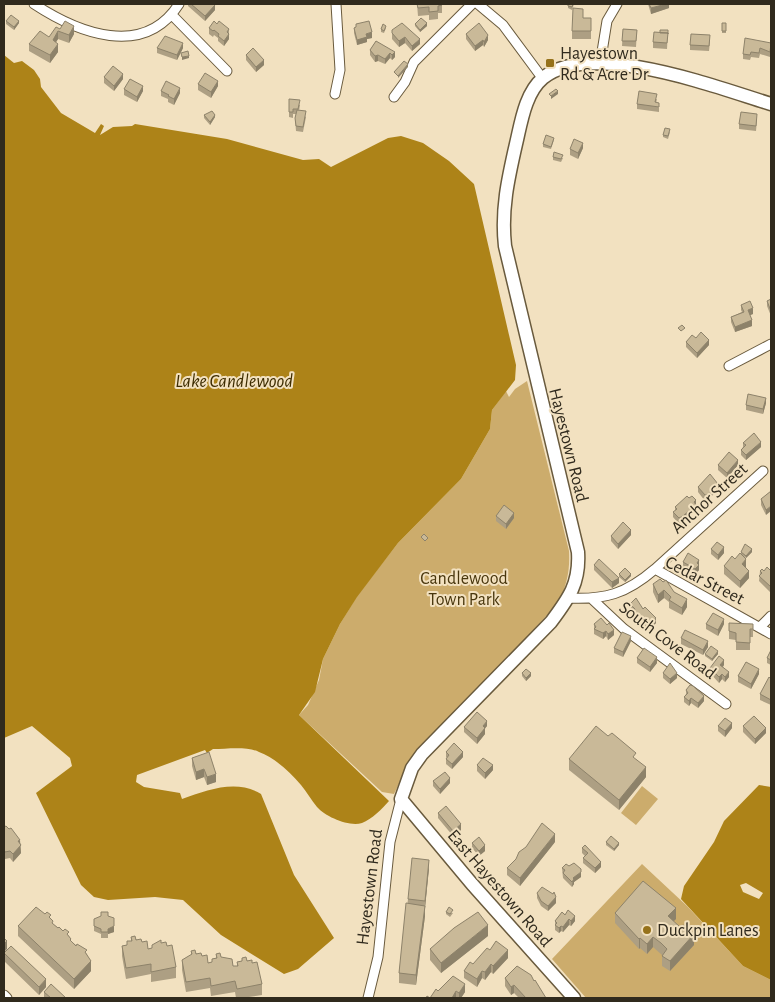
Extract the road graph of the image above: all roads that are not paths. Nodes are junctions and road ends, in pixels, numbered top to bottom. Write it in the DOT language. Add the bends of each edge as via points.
graph roads {
  1 [pos="34,4"];
  2 [pos="180,4"];
  3 [pos="336,4"];
  4 [pos="472,4"];
  5 [pos="478,4"];
  6 [pos="617,4"];
  7 [pos="172,15"];
  8 [pos="600,64"];
  9 [pos="228,71"];
  10 [pos="543,78"];
  11 [pos="336,94"];
  12 [pos="394,98"];
  13 [pos="771,104"];
  14 [pos="771,344"];
  15 [pos="729,366"];
  16 [pos="763,471"];
  17 [pos="655,569"];
  18 [pos="567,598"];
  19 [pos="592,599"];
  20 [pos="771,616"];
  21 [pos="760,627"];
  22 [pos="771,634"];
  23 [pos="726,704"];
  24 [pos="401,799"];
  25 [pos="4,995"];
  26 [pos="7,998"];
  27 [pos="368,998"];
  28 [pos="574,998"];
  1 -- 7 [label="street" via="47,13 113,37 154,30"];
  2 -- 7 [label="street"];
  3 -- 11 [label="street" via="340,70"];
  4 -- 12 [label="street" via="414,62"];
  5 -- 10 [label="street" via="503,24"];
  6 -- 8 [label="street" via="607,21"];
  7 -- 9 [label="street"];
  8 -- 10 [label="street, Hayestown Road" via="566,67"];
  8 -- 13 [label="street, Hayestown Road" via="659,71"];
  10 -- 18 [label="street, Hayestown Road" via="527,101 505,192 503,227 524,333 578,552 578,577"];
  14 -- 15 [label="street"];
  16 -- 17 [label="street, Anchor Street"];
  17 -- 19 [label="street, Cedar Street" via="640,582 615,595"];
  17 -- 21 [label="street, Cedar Street"];
  18 -- 19 [label="street, Cedar Street"];
  18 -- 24 [label="street, Hayestown Road" via="551,622 422,754 412,768"];
  19 -- 23 [label="street, South Cove Road" via="624,629"];
  20 -- 21 [label="street"];
  21 -- 22 [label="street, Cedar Street"];
  24 -- 27 [label="street, Hayestown Road" via="390,842 378,957"];
  24 -- 28 [label="street, East Hayestown Road"];
  25 -- 26 [label="street"];
}
